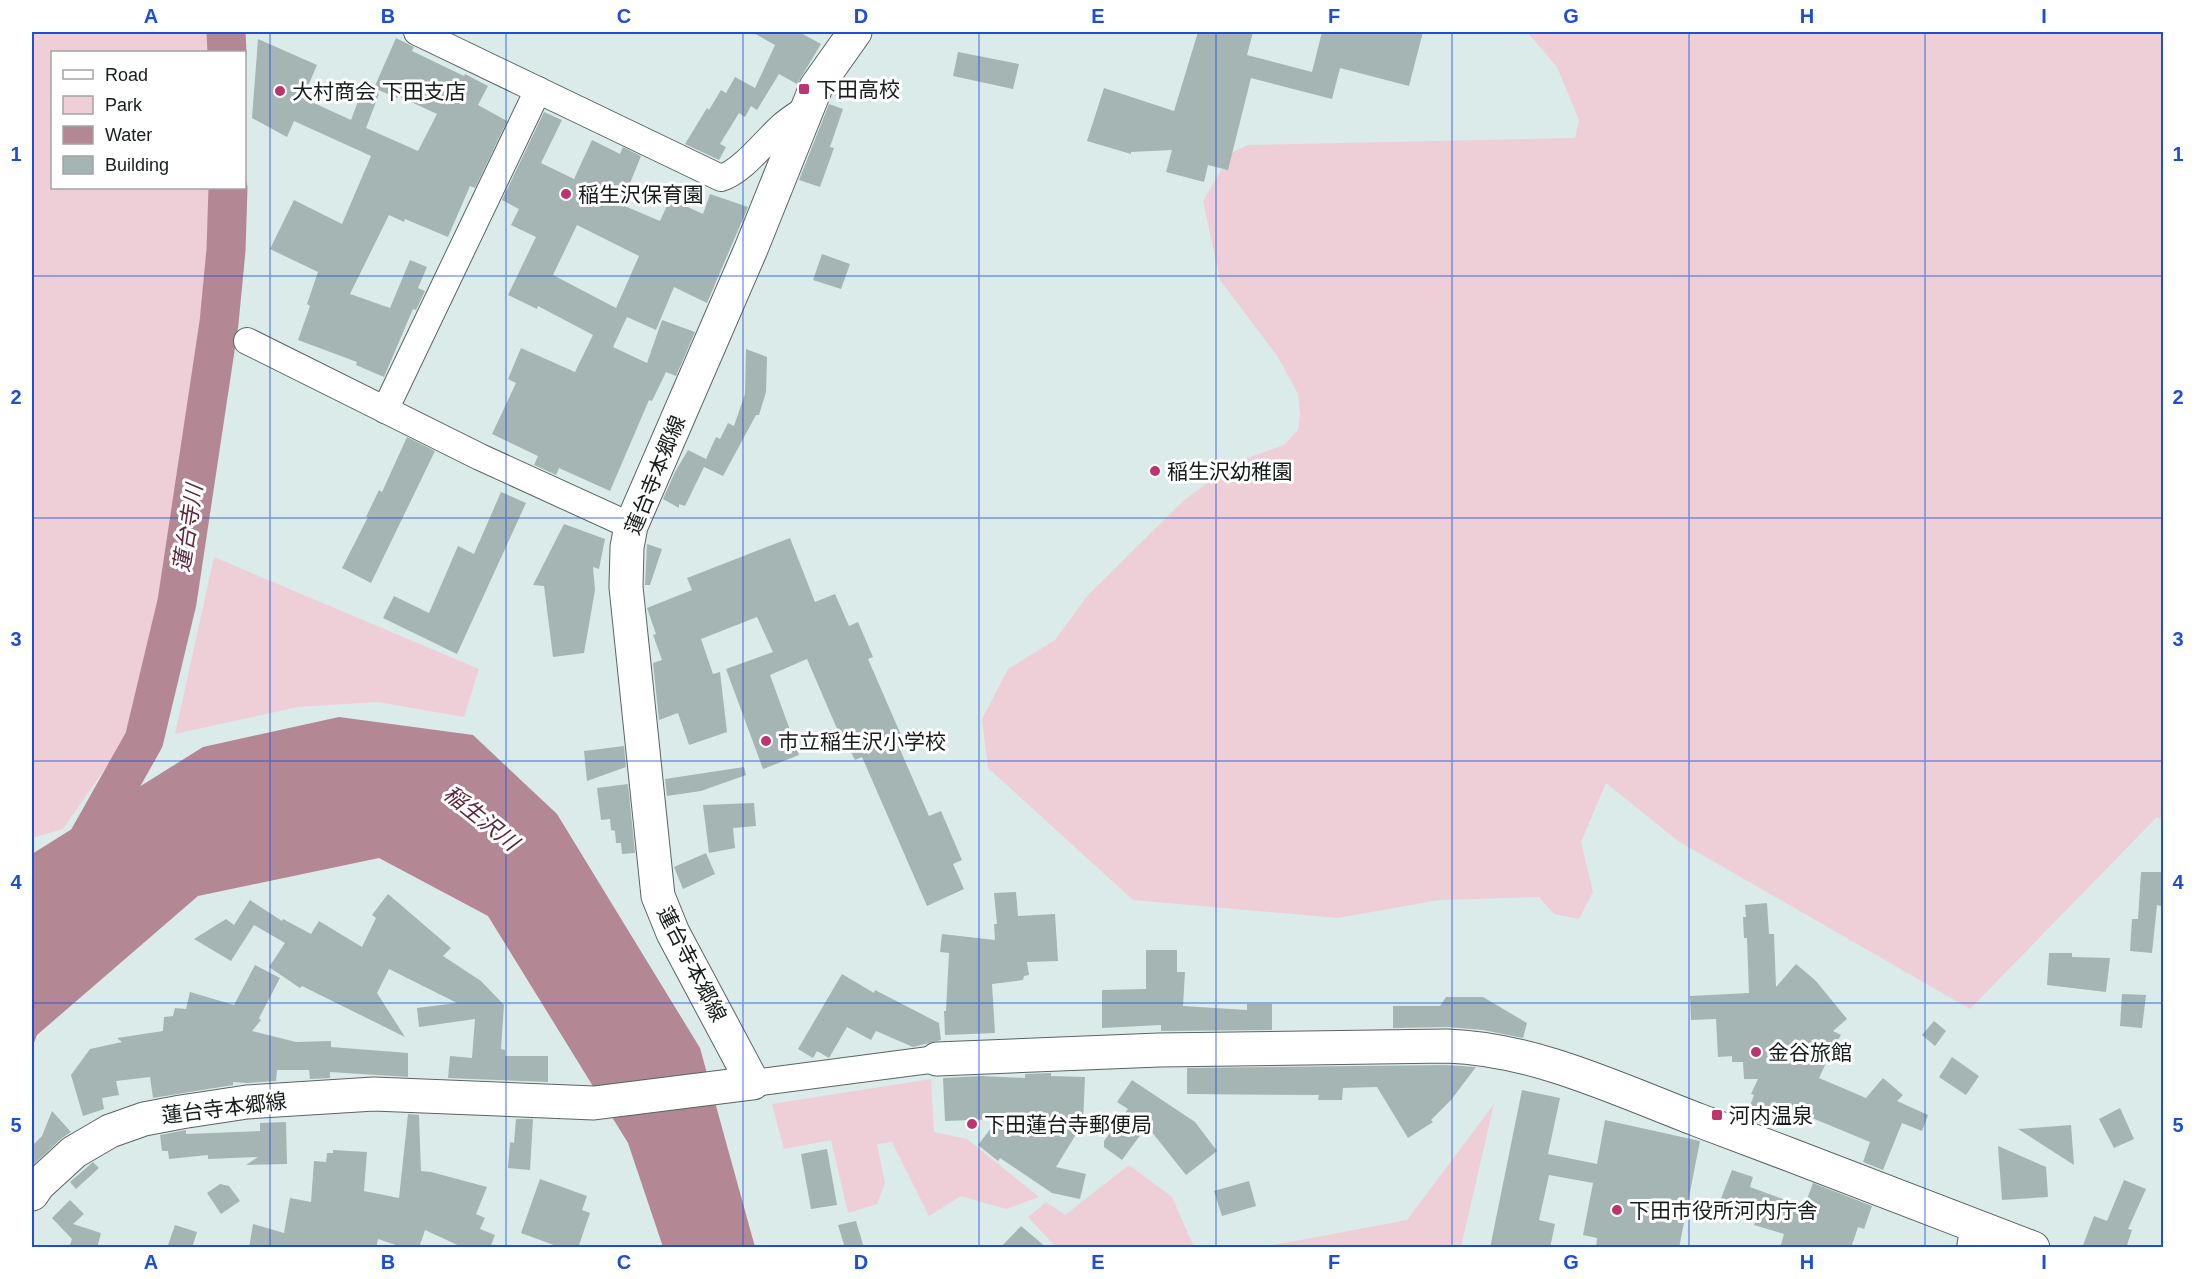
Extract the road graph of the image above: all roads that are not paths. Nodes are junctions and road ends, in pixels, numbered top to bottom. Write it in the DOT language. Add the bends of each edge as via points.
graph roads {
  1 [pos="417,32"];
  2 [pos="855,32"];
  3 [pos="538,90"];
  4 [pos="808,107"];
  5 [pos="247,341"];
  6 [pos="385,410"];
  7 [pos="631,526"];
  8 [pos="937,1059"];
  9 [pos="744,1084"];
  10 [pos="32,1194"];
  11 [pos="1972,1236"];
  12 [pos="2034,1248"];
  1 -- 3 [label="street"];
  2 -- 4 [label="main road, 蓮台寺本郷線" via="816,87"];
  3 -- 4 [label="street" via="721,178"];
  3 -- 6 [label="street"];
  4 -- 7 [label="main road, 蓮台寺本郷線"];
  5 -- 6 [label="street"];
  6 -- 7 [label="street"];
  7 -- 9 [label="main road, 蓮台寺本郷線" via="626,587 658,896"];
  8 -- 9 [label="street"];
  8 -- 11 [label="main road" via="1159,1050 1479,1047 1588,1078"];
  9 -- 10 [label="main road, 蓮台寺本郷線" via="594,1103 374,1094 246,1102 181,1112 110,1131 74,1152"];
  11 -- 12 [label="main road"];
}
